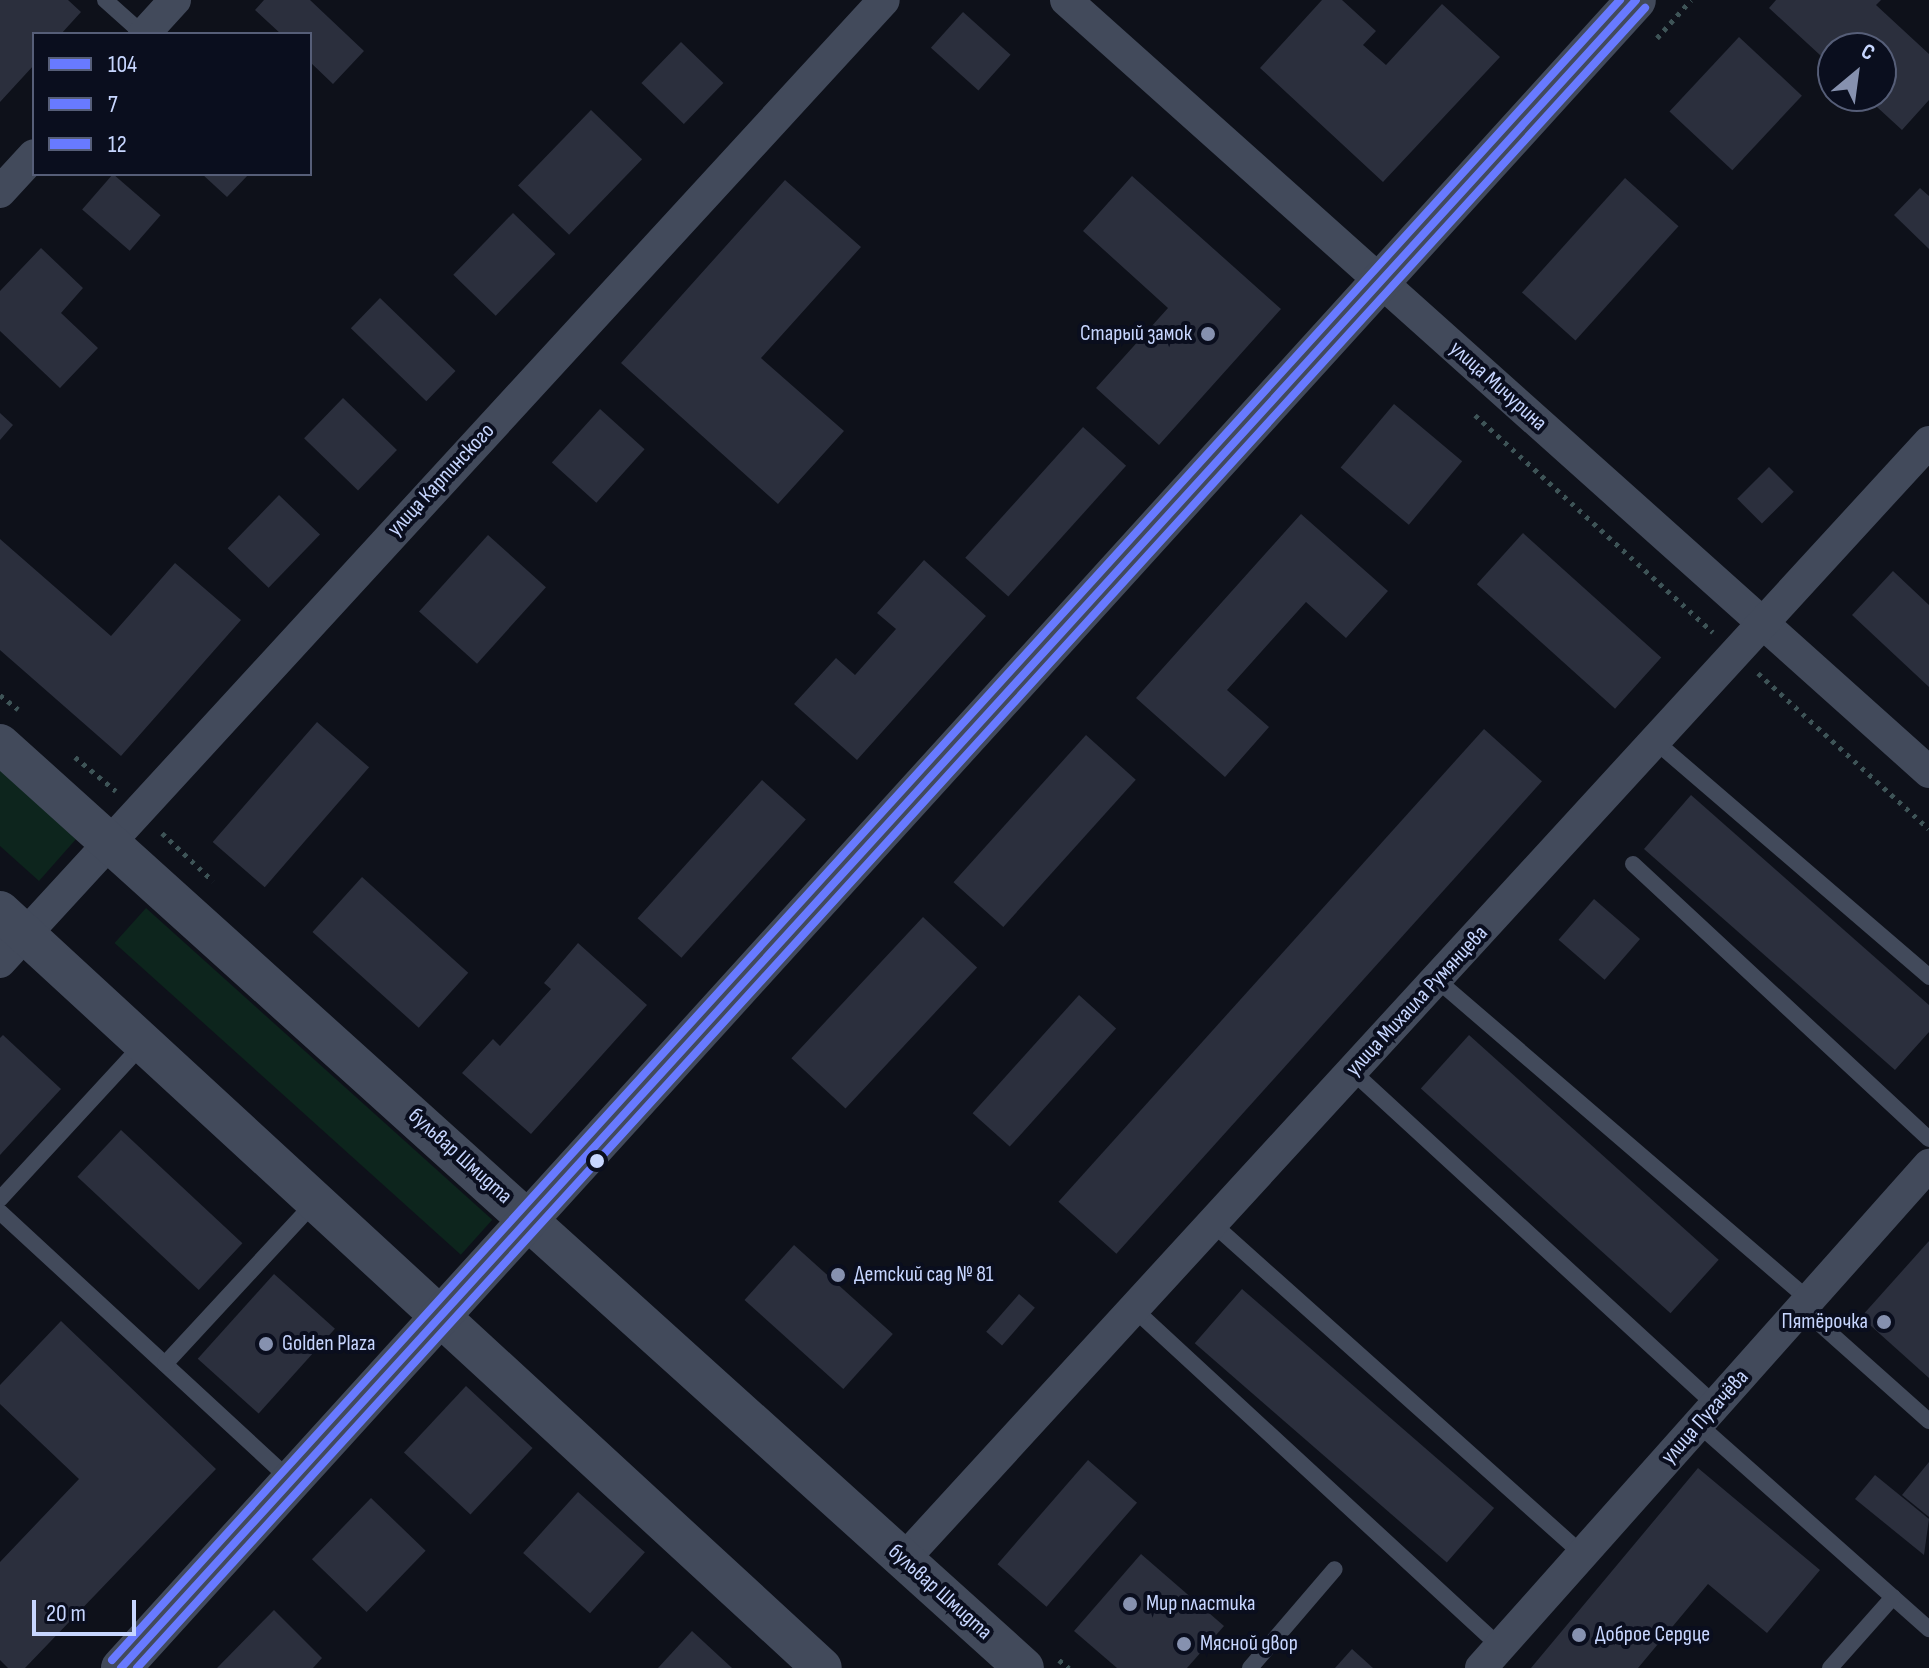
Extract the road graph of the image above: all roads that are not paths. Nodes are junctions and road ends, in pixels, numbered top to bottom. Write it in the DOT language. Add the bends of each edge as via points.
graph roads {
  1 [pos="105,0"];
  2 [pos="175,0"];
  3 [pos="884,0"];
  4 [pos="1066,0"];
  5 [pos="1636,0"];
  6 [pos="142,32"];
  7 [pos="146,32"];
  8 [pos="32,157"];
  9 [pos="0,192"];
  10 [pos="1380,282"];
  11 [pos="1929,442"];
  12 [pos="1764,622"];
  13 [pos="1655,741"];
  14 [pos="0,744"];
  15 [pos="1929,772"];
  16 [pos="110,838"];
  17 [pos="1633,864"];
  18 [pos="9,936"];
  19 [pos="1929,977"];
  20 [pos="1436,979"];
  21 [pos="144,1043"];
  22 [pos="1352,1071"];
  23 [pos="1928,1161"];
  24 [pos="0,1199"];
  25 [pos="316,1201"];
  26 [pos="0,1212"];
  27 [pos="529,1218"];
  28 [pos="1212,1223"];
  29 [pos="1806,1304"];
  30 [pos="1134,1309"];
  31 [pos="440,1316"];
  32 [pos="165,1364"];
  33 [pos="1707,1415"];
  34 [pos="1929,1421"];
  35 [pos="291,1481"];
  36 [pos="1582,1554"];
  37 [pos="904,1559"];
  38 [pos="1335,1569"];
  39 [pos="1893,1597"];
  40 [pos="1929,1629"];
  41 [pos="1491,1657"];
  42 [pos="814,1665"];
  43 [pos="121,1668"];
  44 [pos="1024,1668"];
  45 [pos="1250,1668"];
  46 [pos="1830,1668"];
  1 -- 6 [label="lane"];
  2 -- 7 [label="street"];
  3 -- 16 [label="street, улица Карпинского"];
  4 -- 10 [label="street, улица Мичурина"];
  5 -- 10 [label="street"];
  8 -- 9 [label="street"];
  10 -- 12 [label="street, улица Мичурина"];
  10 -- 27 [label="street"];
  11 -- 12 [label="street, улица Михаила Румянцева"];
  12 -- 13 [label="street, улица Михаила Румянцева"];
  12 -- 15 [label="street, улица Мичурина"];
  13 -- 19 [label="lane"];
  13 -- 20 [label="street, улица Михаила Румянцева"];
  14 -- 16 [label="street, бульвар Шмидта"];
  16 -- 18 [label="street, улица Карпинского"];
  16 -- 27 [label="street, бульвар Шмидта"];
  17 -- 23 [label="lane"];
  18 -- 21 [label="street"];
  20 -- 22 [label="street, улица Михаила Румянцева"];
  20 -- 29 [label="lane"];
  21 -- 24 [label="lane"];
  21 -- 25 [label="street"];
  22 -- 28 [label="street, улица Михаила Румянцева"];
  22 -- 33 [label="lane"];
  23 -- 29 [label="street, улица Пугачёва"];
  25 -- 31 [label="street"];
  25 -- 32 [label="lane"];
  26 -- 32 [label="lane"];
  27 -- 31 [label="street"];
  27 -- 37 [label="street, бульвар Шмидта"];
  28 -- 30 [label="street, улица Михаила Румянцева"];
  28 -- 36 [label="lane"];
  29 -- 33 [label="street, улица Пугачёва"];
  29 -- 34 [label="lane"];
  30 -- 37 [label="street, улица Михаила Румянцева"];
  30 -- 41 [label="lane"];
  31 -- 35 [label="street"];
  31 -- 42 [label="street"];
  32 -- 35 [label="lane"];
  33 -- 36 [label="street, улица Пугачёва"];
  33 -- 39 [label="lane"];
  35 -- 43 [label="street"];
  36 -- 41 [label="street, улица Пугачёва"];
  37 -- 44 [label="street, бульвар Шмидта"];
  38 -- 45 [label="lane"];
  39 -- 40 [label="lane"];
  39 -- 46 [label="lane"];
}
